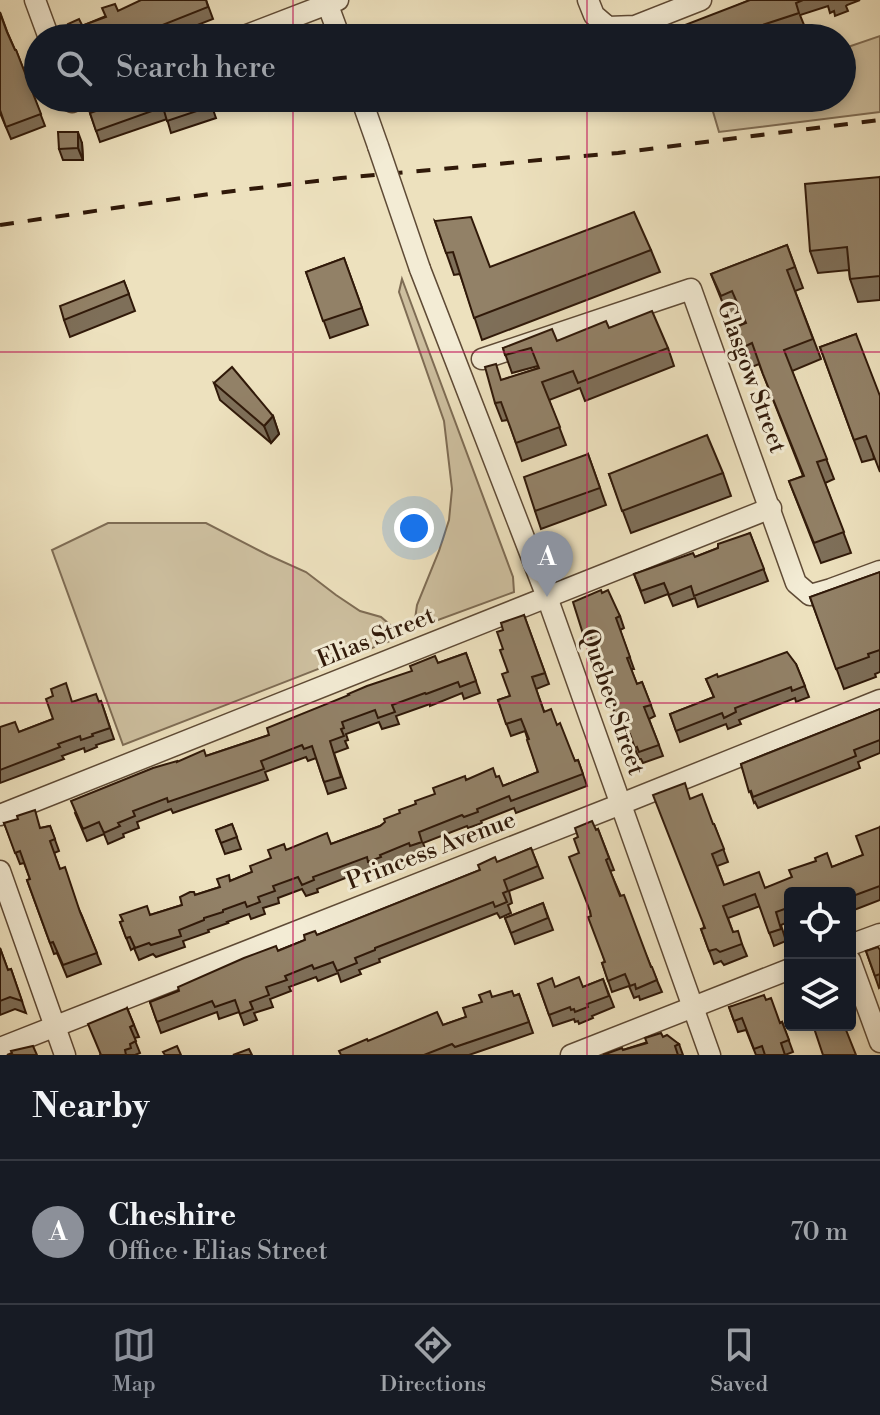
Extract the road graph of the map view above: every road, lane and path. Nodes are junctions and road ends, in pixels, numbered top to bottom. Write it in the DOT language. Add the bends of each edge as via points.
graph roads {
  1 [pos="35,0"];
  2 [pos="588,0"];
  3 [pos="701,0"];
  4 [pos="331,1"];
  5 [pos="44,24"];
  6 [pos="274,24"];
  7 [pos="337,24"];
  8 [pos="604,24"];
  9 [pos="640,24"];
  10 [pos="366,112"];
  11 [pos="482,359"];
  12 [pos="771,508"];
  13 [pos="880,571"];
  14 [pos="547,597"];
  15 [pos="880,700"];
  16 [pos="621,804"];
  17 [pos="0,815"];
  18 [pos="0,871"];
  19 [pos="880,934"];
  20 [pos="856,943"];
  21 [pos="784,971"];
  22 [pos="856,976"];
  23 [pos="692,1007"];
  24 [pos="55,1026"];
  25 [pos="880,1042"];
  26 [pos="0,1048"];
  27 [pos="65,1055"];
  28 [pos="571,1055"];
  29 [pos="710,1055"];
  1 -- 5 [label="street"];
  2 -- 8 [label="street"];
  3 -- 9 [label="street"];
  4 -- 6 [label="street"];
  4 -- 7 [label="street"];
  10 -- 14 [label="street, Quebec Street, bridge" via="420,269"];
  11 -- 12 [label="street, Glasgow Street" via="691,289"];
  12 -- 13 [label="street, Glasgow Street" via="796,583 810,595"];
  12 -- 14 [label="street, Elias Street"];
  14 -- 16 [label="street, Quebec Street"];
  14 -- 17 [label="street, Elias Street"];
  15 -- 16 [label="street, Princess Avenue"];
  16 -- 23 [label="street, Quebec Street"];
  16 -- 24 [label="street, Princess Avenue"];
  18 -- 24 [label="street"];
  19 -- 20 [label="street"];
  21 -- 23 [label="street"];
  22 -- 25 [label="street"];
  23 -- 28 [label="street"];
  23 -- 29 [label="street, Quebec Street"];
  24 -- 26 [label="street, Princess Avenue"];
  24 -- 27 [label="street"];
}
